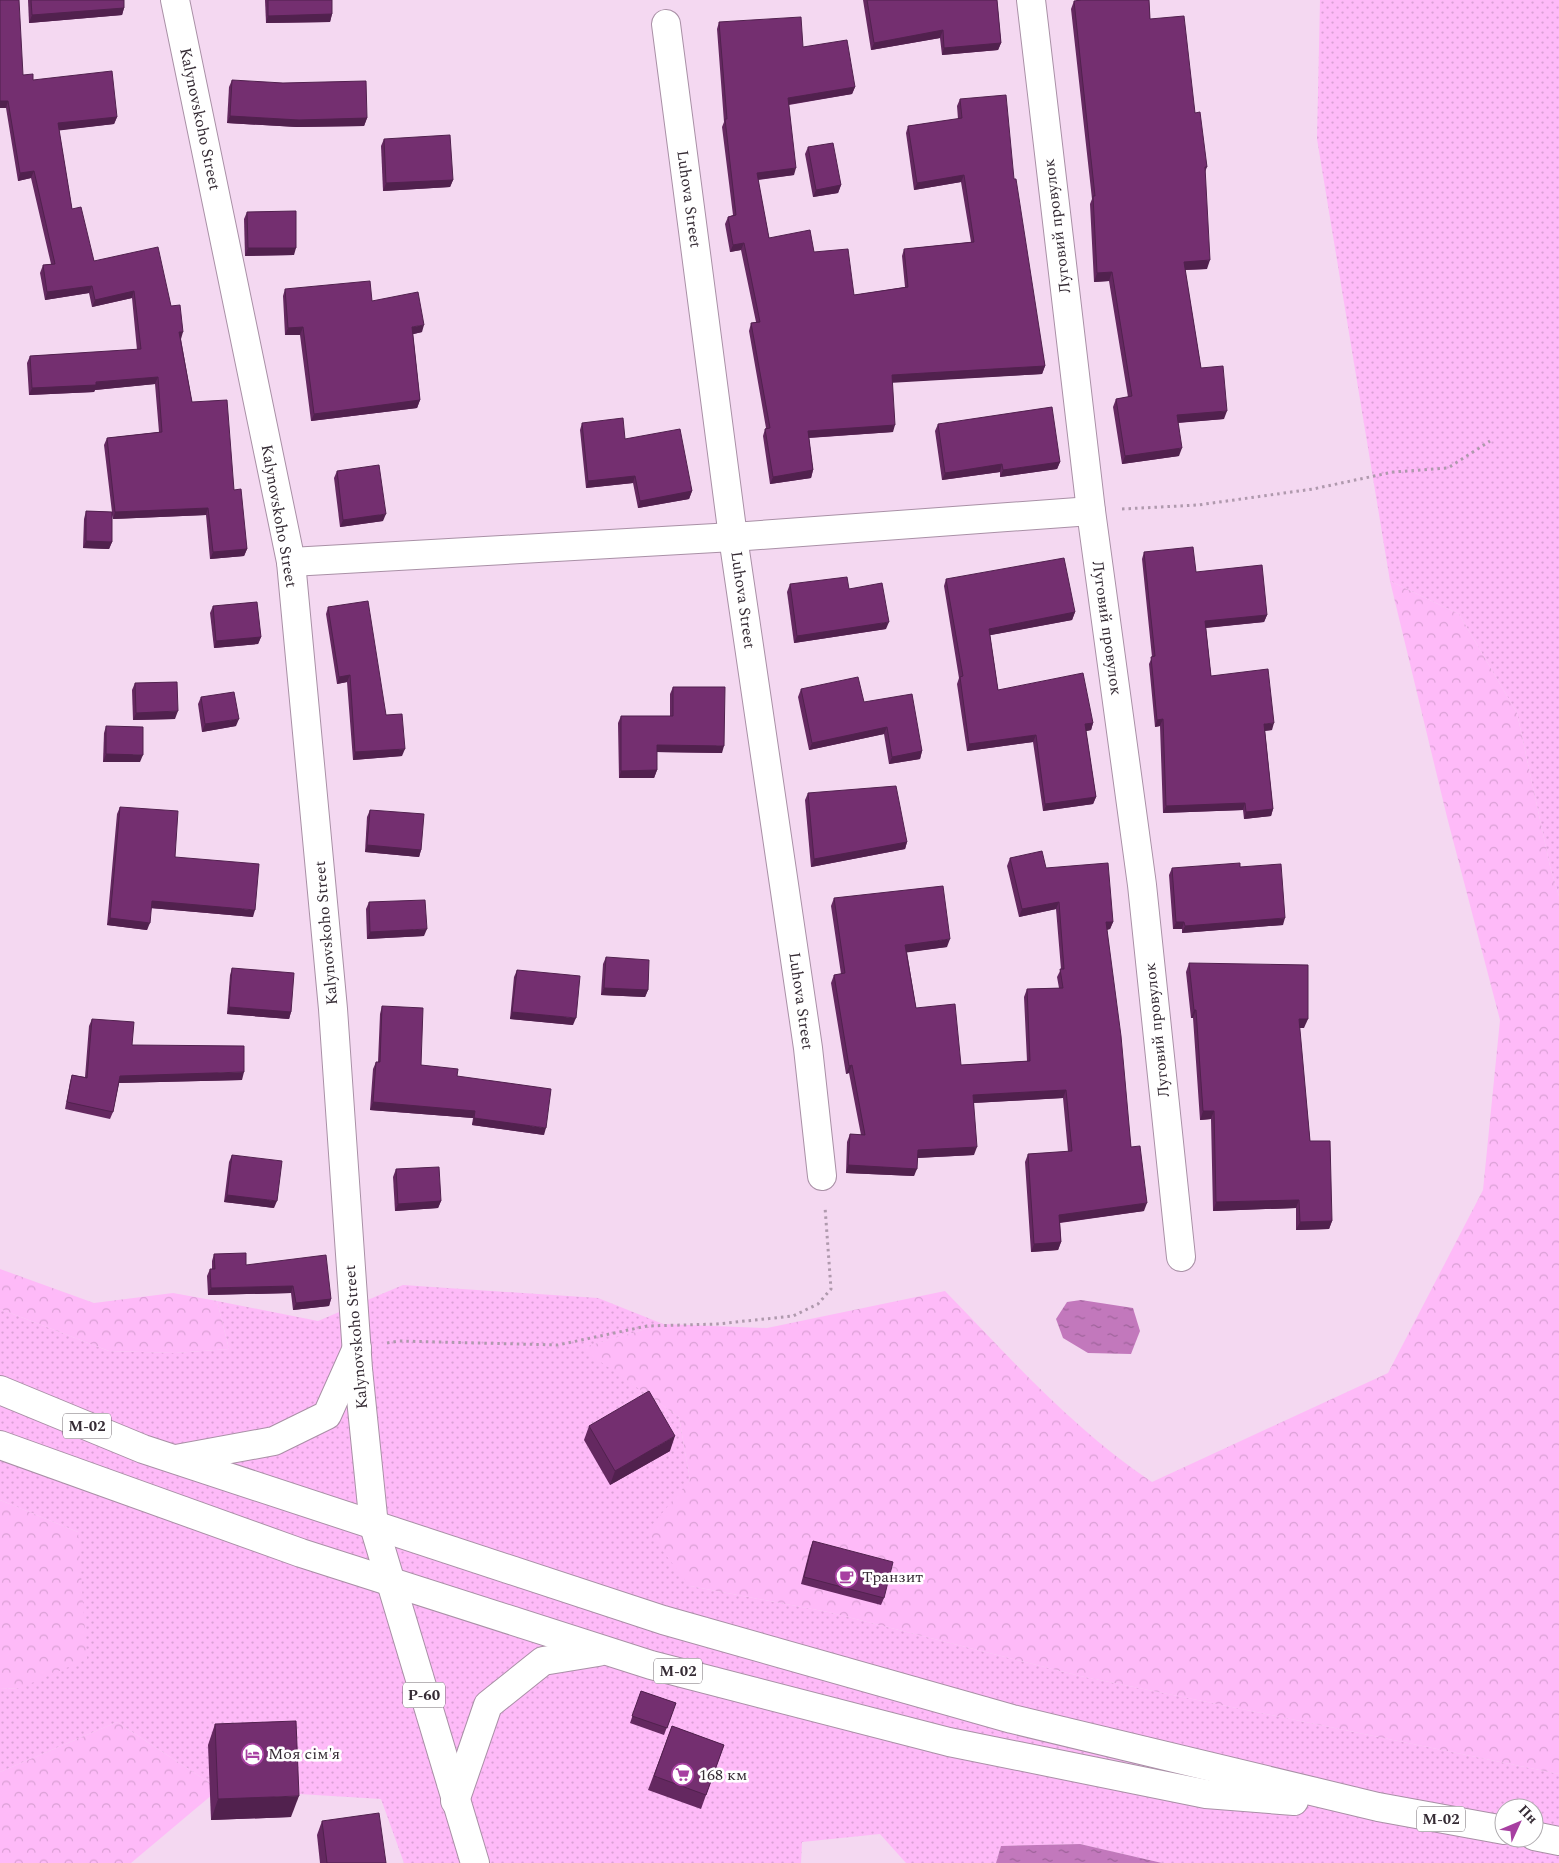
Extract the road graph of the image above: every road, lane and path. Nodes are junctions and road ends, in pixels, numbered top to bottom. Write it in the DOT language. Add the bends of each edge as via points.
graph roads {
  1 [pos="175,0"];
  2 [pos="1031,0"];
  3 [pos="666,24"];
  4 [pos="1490,441"];
  5 [pos="1091,511"];
  6 [pos="733,537"];
  7 [pos="291,562"];
  8 [pos="822,1176"];
  9 [pos="1181,1256"];
  10 [pos="356,1348"];
  11 [pos="0,1390"];
  12 [pos="0,1445"];
  13 [pos="175,1459"];
  14 [pos="374,1526"];
  15 [pos="391,1582"];
  16 [pos="604,1651"];
  17 [pos="456,1801"];
  18 [pos="1378,1807"];
  19 [pos="1494,1828"];
  20 [pos="1544,1838"];
  21 [pos="1559,1841"];
  22 [pos="475,1863"];
  1 -- 7 [label="main road, Kalynovskoho Street"];
  2 -- 5 [label="main road, Луговий провулок"];
  3 -- 6 [label="main road, Luhova Street"];
  4 -- 5 [label="path" via="1448,468 1393,472 1313,489 1198,505"];
  5 -- 6 [label="main road"];
  5 -- 9 [label="main road, Луговий провулок" via="1142,885"];
  6 -- 7 [label="main road"];
  6 -- 8 [label="main road, Luhova Street" via="806,1038"];
  7 -- 10 [label="main road, Kalynovskoho Street" via="333,1009"];
  8 -- 10 [label="path" via="831,1289 818,1304 793,1316 717,1324 647,1326 558,1345 399,1341"];
  10 -- 13 [label="main road" via="327,1415 274,1441"];
  10 -- 14 [label="main road, Kalynovskoho Street"];
  11 -- 13 [label="main road, М-02"];
  12 -- 15 [label="main road, М-02"];
  13 -- 14 [label="main road, М-02"];
  14 -- 15 [label="main road, Kalynovskoho Street / Р-60"];
  14 -- 18 [label="main road, М-02" via="663,1620 1012,1719"];
  15 -- 16 [label="main road, М-02"];
  15 -- 17 [label="main road, Kalynovskoho Street / Р-60"];
  16 -- 17 [label="main road" via="543,1661 488,1705"];
  16 -- 18 [label="main road, М-02" via="949,1742 1111,1775 1206,1794"];
  17 -- 22 [label="main road, Kalynovskoho Street / Р-60"];
  18 -- 19 [label="main road, М-02"];
  20 -- 21 [label="main road"];
}
